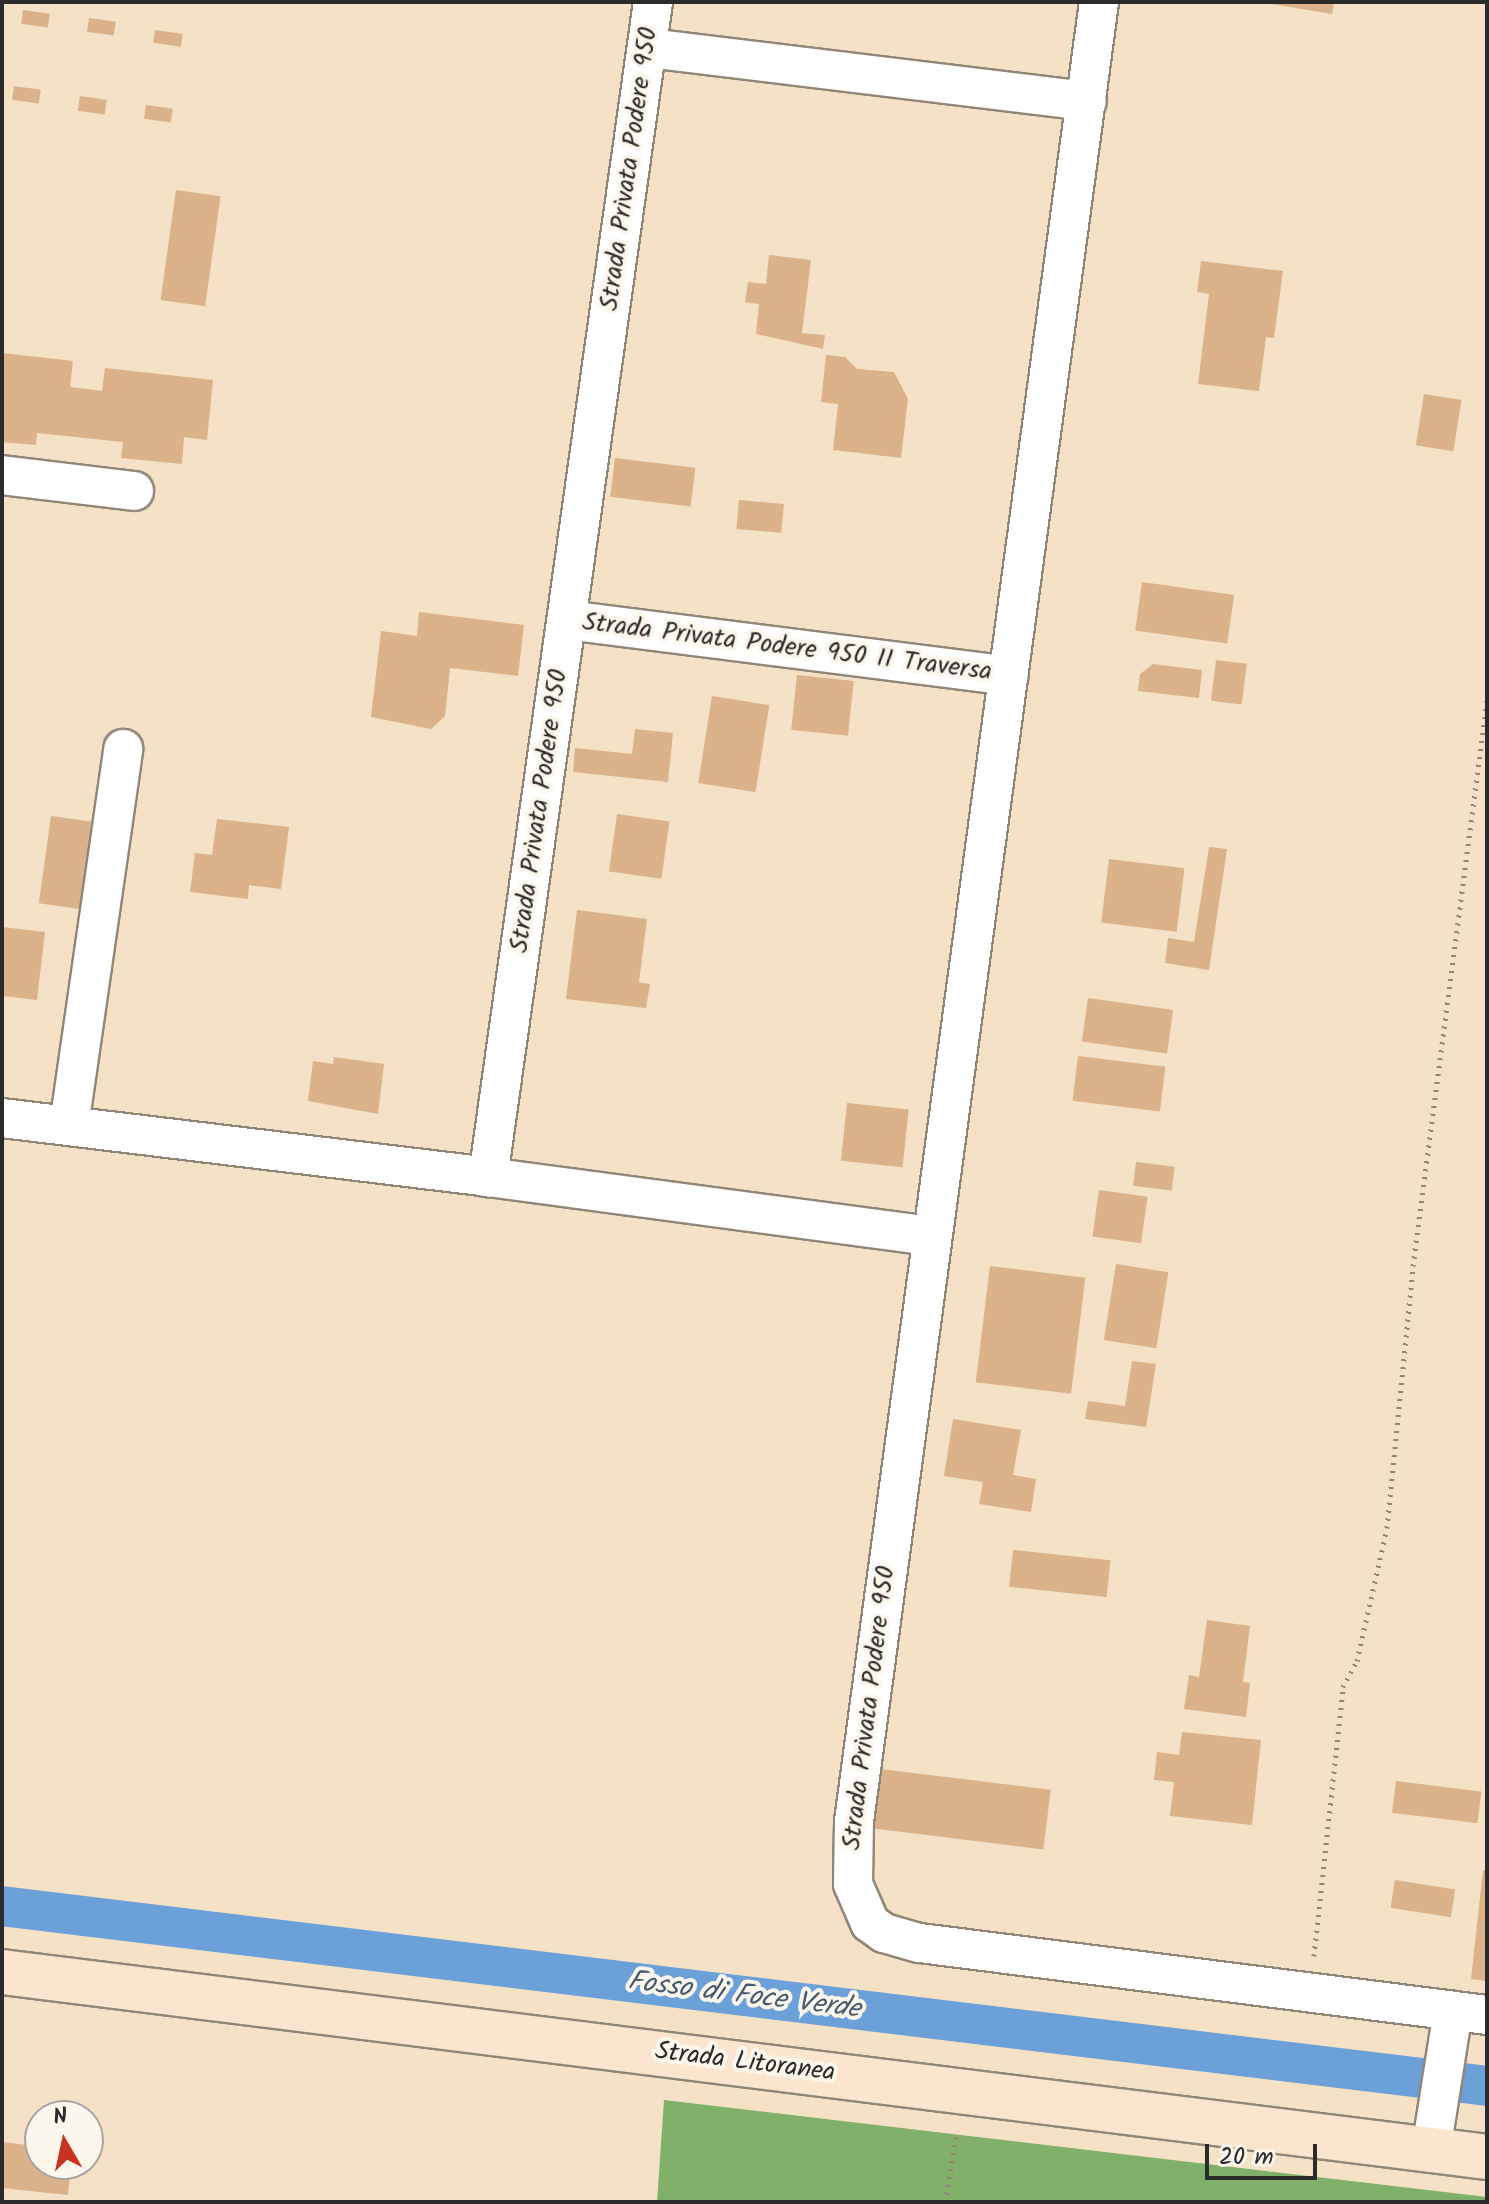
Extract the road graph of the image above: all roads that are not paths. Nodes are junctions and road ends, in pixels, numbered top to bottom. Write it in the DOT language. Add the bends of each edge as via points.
graph roads {
  1 [pos="653,2"];
  2 [pos="1099,2"];
  3 [pos="648,48"];
  4 [pos="1087,101"];
  5 [pos="2,475"];
  6 [pos="134,491"];
  7 [pos="567,620"];
  8 [pos="1008,676"];
  9 [pos="123,749"];
  10 [pos="2,1118"];
  11 [pos="69,1126"];
  12 [pos="488,1177"];
  13 [pos="931,1236"];
  14 [pos="2,1972"];
  15 [pos="1462,2023"];
  16 [pos="1432,2137"];
  17 [pos="1487,2157"];
  1 -- 3 [label="street, Strada Privata Podere 950"];
  2 -- 4 [label="street, Strada Privata Podere 950"];
  3 -- 4 [label="street"];
  3 -- 7 [label="street, Strada Privata Podere 950"];
  4 -- 8 [label="street, Strada Privata Podere 950"];
  5 -- 6 [label="street"];
  7 -- 8 [label="street, Strada Privata Podere 950 II Traversa"];
  7 -- 12 [label="street, Strada Privata Podere 950"];
  8 -- 13 [label="street, Strada Privata Podere 950"];
  9 -- 11 [label="street"];
  10 -- 11 [label="street"];
  11 -- 12 [label="street"];
  12 -- 13 [label="street"];
  13 -- 15 [label="street, Strada Privata Podere 950" via="851,1848 862,1913 884,1933 920,1943 1310,1992"];
  14 -- 16 [label="main road, Strada Litoranea" via="963,2091"];
  15 -- 16 [label="street, Strada Privata Podere 950"];
  16 -- 17 [label="main road, Strada Litoranea"];
}
